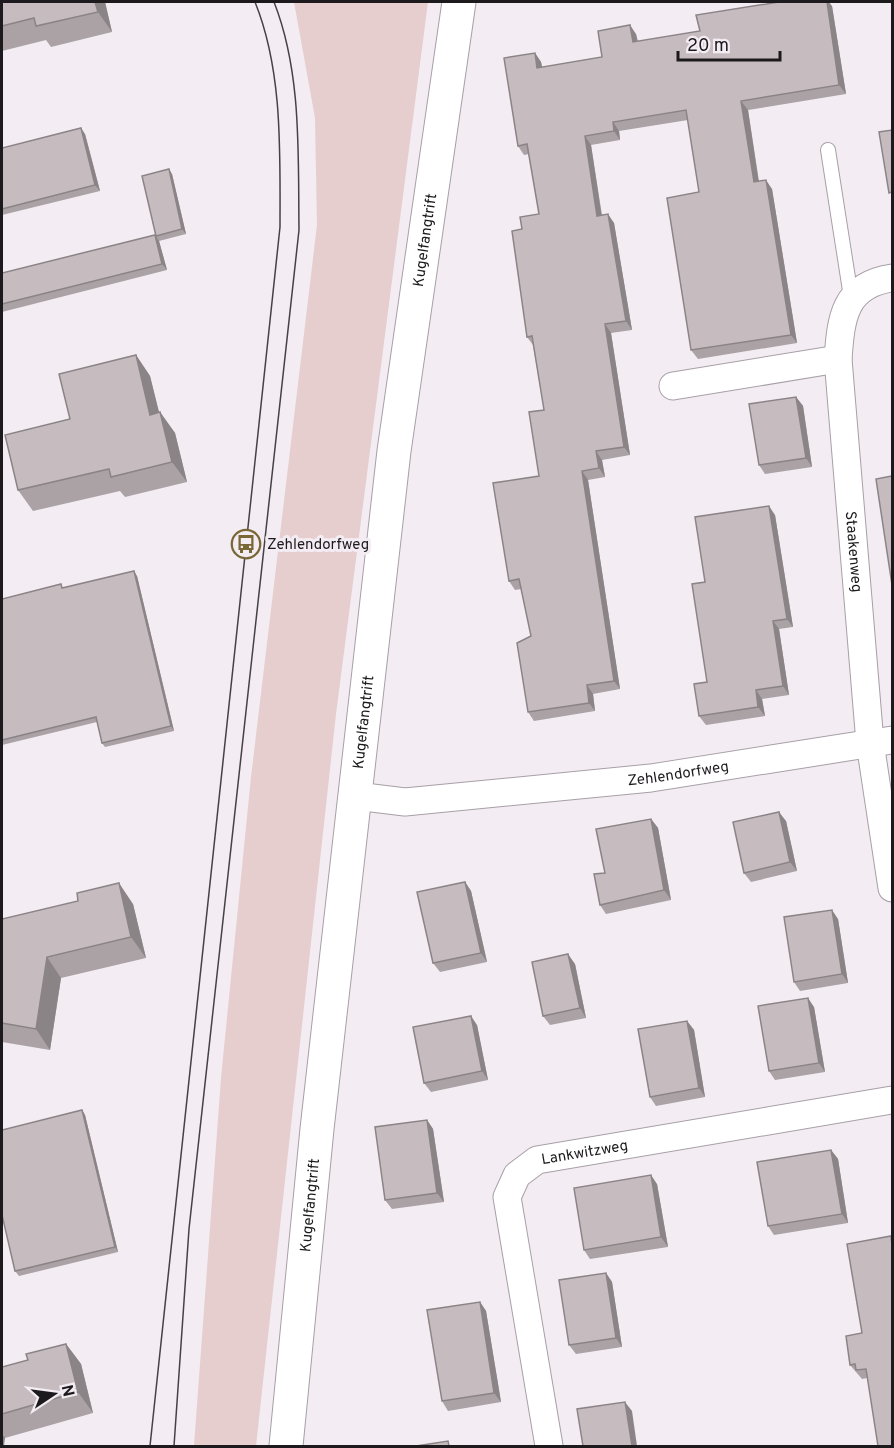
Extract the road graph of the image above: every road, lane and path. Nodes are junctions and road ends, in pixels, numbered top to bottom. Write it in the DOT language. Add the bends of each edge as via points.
graph roads {
  1 [pos="459,2"];
  2 [pos="828,150"];
  3 [pos="892,278"];
  4 [pos="851,297"];
  5 [pos="838,359"];
  6 [pos="673,386"];
  7 [pos="881,741"];
  8 [pos="356,796"];
  9 [pos="892,888"];
  10 [pos="892,1100"];
  11 [pos="286,1446"];
  12 [pos="549,1446"];
  1 -- 8 [label="street, Kugelfangtrift" via="394,451"];
  2 -- 4 [label="lane"];
  3 -- 4 [label="street"];
  4 -- 5 [label="street, Staakenweg" via="841,321"];
  5 -- 6 [label="street"];
  5 -- 7 [label="street, Staakenweg"];
  7 -- 8 [label="street, Zehlendorfweg" via="651,778 405,802"];
  7 -- 9 [label="street, Staakenweg"];
  8 -- 11 [label="street, Kugelfangtrift" via="317,1129"];
  10 -- 12 [label="street, Lankwitzweg" via="537,1160 517,1174 507,1197"];
}
